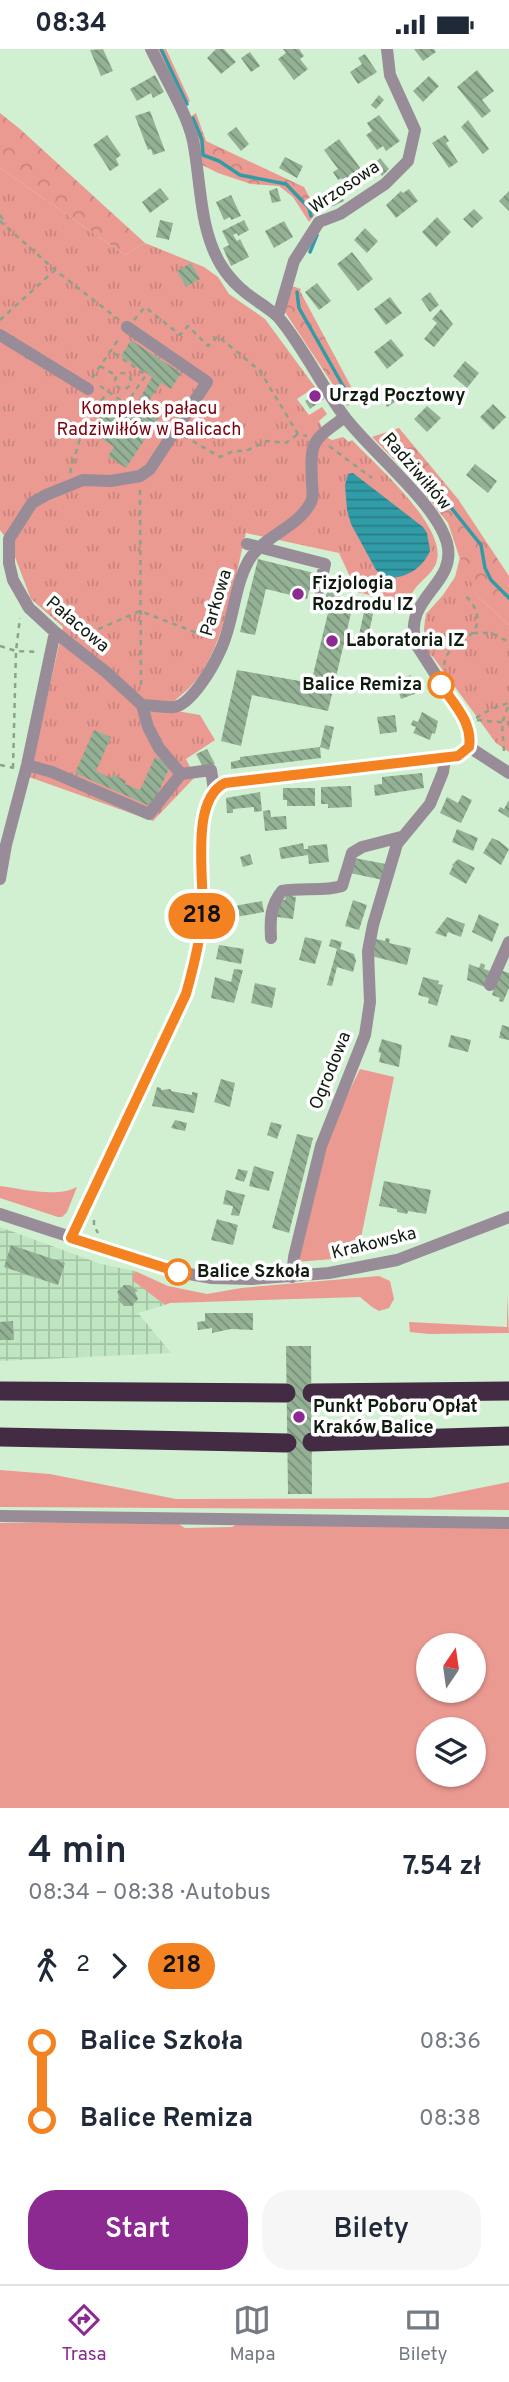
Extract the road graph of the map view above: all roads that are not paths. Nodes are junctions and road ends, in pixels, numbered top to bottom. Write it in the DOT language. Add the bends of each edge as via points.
graph roads {
  1 [pos="151,49"];
  2 [pos="387,49"];
  3 [pos="278,316"];
  4 [pos="127,327"];
  5 [pos="0,335"];
  6 [pos="94,387"];
  7 [pos="345,417"];
  8 [pos="0,534"];
  9 [pos="247,544"];
  10 [pos="4,547"];
  11 [pos="261,547"];
  12 [pos="319,589"];
  13 [pos="55,632"];
  14 [pos="142,705"];
  15 [pos="469,747"];
  16 [pos="445,758"];
  17 [pos="27,765"];
  18 [pos="509,773"];
  19 [pos="181,774"];
  20 [pos="214,790"];
  21 [pos="401,837"];
  22 [pos="3,843"];
  23 [pos="0,879"];
  24 [pos="271,938"];
  25 [pos="509,942"];
  26 [pos="490,985"];
  27 [pos="0,1214"];
  28 [pos="509,1217"];
  29 [pos="71,1238"];
  30 [pos="292,1277"];
  31 [pos="0,1391"];
  32 [pos="509,1391"];
  33 [pos="286,1393"];
  34 [pos="312,1393"];
  35 [pos="509,1436"];
  36 [pos="0,1437"];
  37 [pos="312,1442"];
  38 [pos="287,1443"];
  39 [pos="0,1515"];
  40 [pos="509,1523"];
  1 -- 3 [label="street, Radziwiłłów" via="192,138 207,230 219,262 240,290"];
  2 -- 3 [label="street, Wrzosowa" via="390,75 415,131 408,161 385,184 319,222 294,261"];
  3 -- 7 [label="street, Radziwiłłów"];
  4 -- 10 [label="street" via="207,382 150,469 140,476 111,481 83,480 32,503"];
  5 -- 6 [label="street"];
  7 -- 11 [label="street, Parkowa" via="320,435 312,451 313,498 307,509"];
  7 -- 15 [label="street, Radziwiłłów" via="437,520 448,545 448,565 423,599 412,632 467,724"];
  8 -- 10 [label="street"];
  9 -- 11 [label="street"];
  10 -- 13 [label="street, Pałacowa" via="13,580 29,608"];
  11 -- 12 [label="street" via="325,564"];
  11 -- 14 [label="street, Parkowa" via="250,559 238,588 221,651 199,685 185,703 174,707"];
  13 -- 14 [label="street, Pałacowa"];
  13 -- 17 [label="street"];
  14 -- 19 [label="street, Pałacowa" via="159,748"];
  15 -- 16 [label="street" via="458,756"];
  15 -- 18 [label="street"];
  16 -- 20 [label="street" via="225,783"];
  16 -- 21 [label="street, Ogrodowa" via="430,804"];
  17 -- 19 [label="street" via="149,814"];
  17 -- 22 [label="street"];
  19 -- 20 [label="street" via="211,770"];
  20 -- 29 [label="street" via="202,820 202,918 186,994"];
  21 -- 24 [label="street" via="352,853 342,886 282,891 274,901"];
  21 -- 30 [label="street, Ogrodowa" via="368,951 370,1002 365,1035 321,1146"];
  22 -- 23 [label="street"];
  25 -- 26 [label="street"];
  27 -- 29 [label="street, Krakowska"];
  28 -- 30 [label="street, Krakowska" via="397,1260"];
  29 -- 30 [label="street, Krakowska" via="198,1276"];
  31 -- 33 [label="highway"];
  32 -- 34 [label="highway"];
  35 -- 37 [label="highway"];
  36 -- 38 [label="highway"];
  39 -- 40 [label="street"];
}
